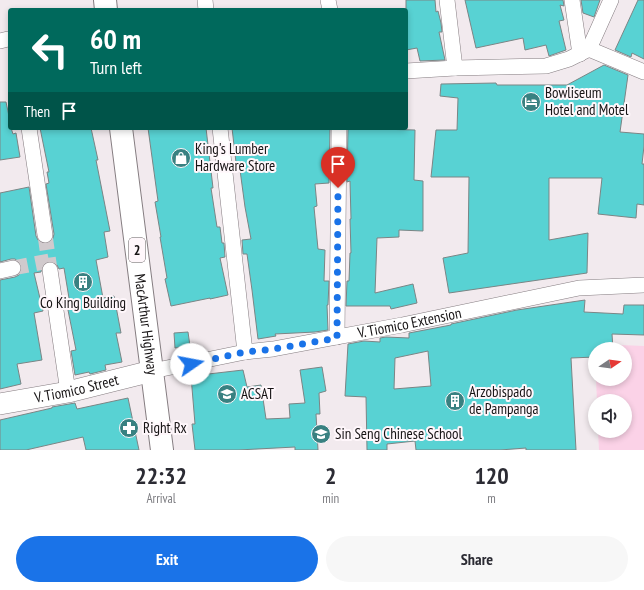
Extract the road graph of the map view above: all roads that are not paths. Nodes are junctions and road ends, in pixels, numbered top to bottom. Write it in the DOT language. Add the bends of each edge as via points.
graph roads {
  1 [pos="447,0"];
  2 [pos="572,0"];
  3 [pos="611,0"];
  4 [pos="584,52"];
  5 [pos="455,68"];
  6 [pos="408,71"];
  7 [pos="644,72"];
  8 [pos="29,130"];
  9 [pos="121,130"];
  10 [pos="220,130"];
  11 [pos="339,130"];
  12 [pos="45,234"];
  13 [pos="50,270"];
  14 [pos="644,285"];
  15 [pos="337,338"];
  16 [pos="245,352"];
  17 [pos="152,371"];
  18 [pos="68,392"];
  19 [pos="0,404"];
  20 [pos="162,450"];
  1 -- 5 [label="street"];
  2 -- 4 [label="street"];
  3 -- 4 [label="street"];
  4 -- 5 [label="street" via="546,66"];
  4 -- 7 [label="street"];
  5 -- 6 [label="street"];
  8 -- 12 [label="street"];
  9 -- 17 [label="highway, MacArthur Highway / 2"];
  10 -- 16 [label="street"];
  11 -- 15 [label="street"];
  13 -- 18 [label="street"];
  14 -- 15 [label="street, V. Tiomico Extension" via="579,288"];
  15 -- 16 [label="street, V. Tiomico Extension"];
  16 -- 17 [label="street, V. Tiomico Extension"];
  17 -- 18 [label="main road, V. Tiomico Street"];
  17 -- 20 [label="highway, MacArthur Highway / 2"];
  18 -- 19 [label="main road, V. Tiomico Street"];
}
